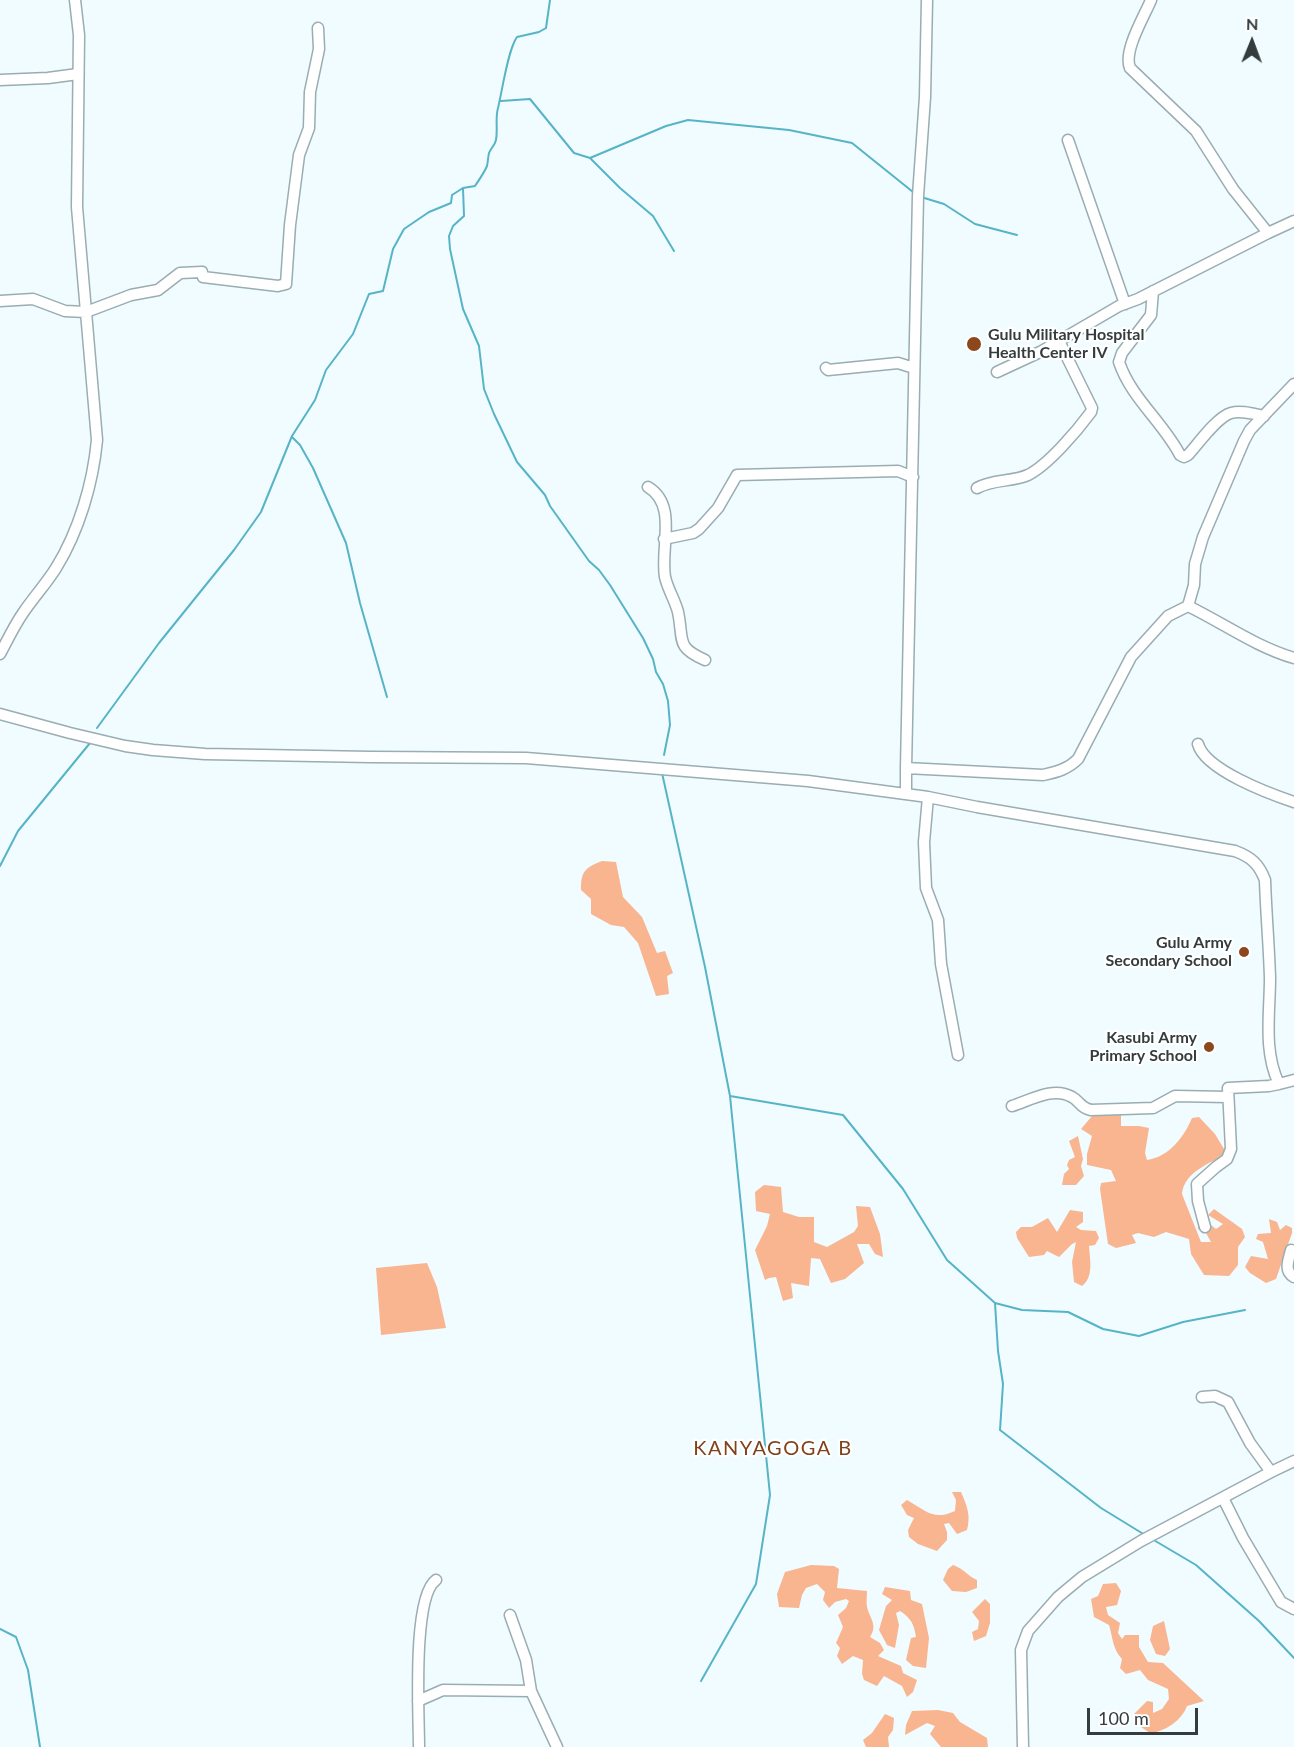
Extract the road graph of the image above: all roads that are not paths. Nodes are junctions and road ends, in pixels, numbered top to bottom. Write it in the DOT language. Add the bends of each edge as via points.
graph roads {
  1 [pos="75,0"];
  2 [pos="927,0"];
  3 [pos="1151,0"];
  4 [pos="318,28"];
  5 [pos="78,74"];
  6 [pos="0,80"];
  7 [pos="1068,140"];
  8 [pos="1294,221"];
  9 [pos="1268,233"];
  10 [pos="1153,291"];
  11 [pos="0,301"];
  12 [pos="1125,303"];
  13 [pos="86,312"];
  14 [pos="1059,341"];
  15 [pos="826,368"];
  16 [pos="914,368"];
  17 [pos="997,372"];
  18 [pos="1294,384"];
  19 [pos="1264,416"];
  20 [pos="913,477"];
  21 [pos="648,487"];
  22 [pos="978,488"];
  23 [pos="664,539"];
  24 [pos="1188,606"];
  25 [pos="0,654"];
  26 [pos="1294,658"];
  27 [pos="705,660"];
  28 [pos="0,714"];
  29 [pos="1198,744"];
  30 [pos="906,768"];
  31 [pos="906,793"];
  32 [pos="928,797"];
  33 [pos="1294,802"];
  34 [pos="958,1055"];
  35 [pos="1294,1080"];
  36 [pos="1279,1084"];
  37 [pos="1228,1097"];
  38 [pos="1012,1106"];
  39 [pos="1205,1227"];
  40 [pos="1292,1250"];
  41 [pos="1294,1277"];
  42 [pos="1202,1397"];
  43 [pos="1294,1461"];
  44 [pos="1270,1472"];
  45 [pos="1223,1498"];
  46 [pos="436,1580"];
  47 [pos="1294,1609"];
  48 [pos="510,1615"];
  49 [pos="531,1691"];
  50 [pos="418,1701"];
  51 [pos="419,1747"];
  52 [pos="557,1747"];
  53 [pos="1023,1747"];
  1 -- 5 [label="street"];
  2 -- 16 [label="street"];
  3 -- 9 [label="street" via="1134,38 1128,65 1196,131 1233,189"];
  4 -- 13 [label="street" via="320,41 310,92 309,128 299,155 286,284 186,272 158,290 131,295"];
  5 -- 6 [label="street"];
  5 -- 13 [label="street" via="77,207"];
  7 -- 12 [label="street"];
  8 -- 9 [label="street"];
  9 -- 10 [label="street"];
  10 -- 12 [label="street"];
  10 -- 19 [label="street" via="1151,315 1119,362 1139,400 1180,455 1188,455 1227,415 1239,412"];
  11 -- 13 [label="street" via="33,299 65,311"];
  12 -- 14 [label="street"];
  13 -- 25 [label="street" via="97,440 88,487 56,568 21,615"];
  14 -- 17 [label="street"];
  14 -- 22 [label="street" via="1091,412 1071,437 1026,476"];
  15 -- 16 [label="street" via="898,363"];
  16 -- 20 [label="street"];
  18 -- 19 [label="street"];
  19 -- 24 [label="street" via="1247,434 1227,476 1195,564"];
  20 -- 23 [label="street" via="898,471 737,475 718,508 699,529"];
  20 -- 30 [label="street"];
  21 -- 23 [label="street" via="661,496 666,511"];
  23 -- 27 [label="street" via="666,579 684,645 689,654"];
  24 -- 26 [label="street" via="1258,644"];
  24 -- 30 [label="street" via="1168,616 1131,657 1078,759 1068,768 1043,775"];
  28 -- 31 [label="street" via="153,750 525,758"];
  29 -- 33 [label="street" via="1222,770"];
  30 -- 31 [label="street"];
  31 -- 32 [label="street"];
  32 -- 34 [label="street" via="924,842 926,888 938,920 941,964"];
  32 -- 36 [label="street" via="1235,851 1256,862 1265,880 1270,1057"];
  35 -- 36 [label="street"];
  36 -- 37 [label="street" via="1228,1088"];
  37 -- 38 [label="street" via="1175,1096 1153,1108 1091,1110 1056,1092"];
  37 -- 39 [label="street" via="1229,1157 1197,1184"];
  40 -- 41 [label="street" via="1287,1269"];
  42 -- 44 [label="street" via="1215,1396 1228,1402"];
  43 -- 44 [label="street"];
  44 -- 45 [label="street"];
  45 -- 47 [label="street" via="1281,1602"];
  45 -- 53 [label="street" via="1082,1577 1036,1621 1021,1650"];
  46 -- 50 [label="street" via="431,1584 422,1613"];
  48 -- 49 [label="street" via="526,1660"];
  49 -- 50 [label="street" via="443,1690"];
  49 -- 52 [label="street"];
  50 -- 51 [label="street"];
}
